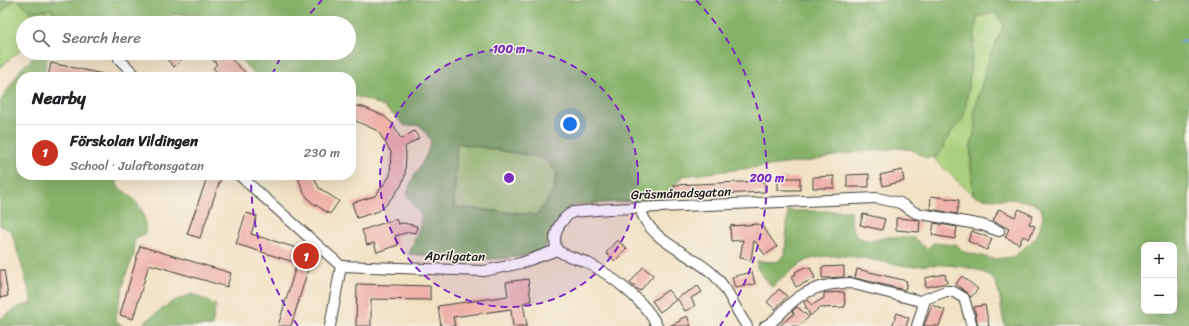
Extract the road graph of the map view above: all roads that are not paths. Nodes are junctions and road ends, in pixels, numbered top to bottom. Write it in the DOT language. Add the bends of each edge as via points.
graph roads {
  1 [pos="121,60"];
  2 [pos="132,72"];
  3 [pos="245,180"];
  4 [pos="640,208"];
  5 [pos="999,231"];
  6 [pos="557,250"];
  7 [pos="341,266"];
  8 [pos="925,300"];
  9 [pos="330,326"];
  10 [pos="657,326"];
  11 [pos="747,326"];
  12 [pos="765,326"];
  13 [pos="917,326"];
  14 [pos="972,326"];
  1 -- 2 [label="street"];
  3 -- 7 [label="street"];
  4 -- 5 [label="street, Gräsmånadsgatan" via="877,198 900,203 906,209 920,214 982,225"];
  4 -- 6 [label="street, Gräsmånadsgatan" via="573,212 559,226 554,240"];
  4 -- 11 [label="street" via="647,224 657,235 713,274 722,284"];
  6 -- 7 [label="street, Aprilgatan" via="522,263 484,271"];
  6 -- 10 [label="street" via="590,264 605,274 644,306"];
  7 -- 9 [label="street"];
  8 -- 12 [label="street" via="850,283 825,284 801,294"];
  8 -- 13 [label="street"];
  8 -- 14 [label="street" via="946,291 958,294 964,298"];
}
